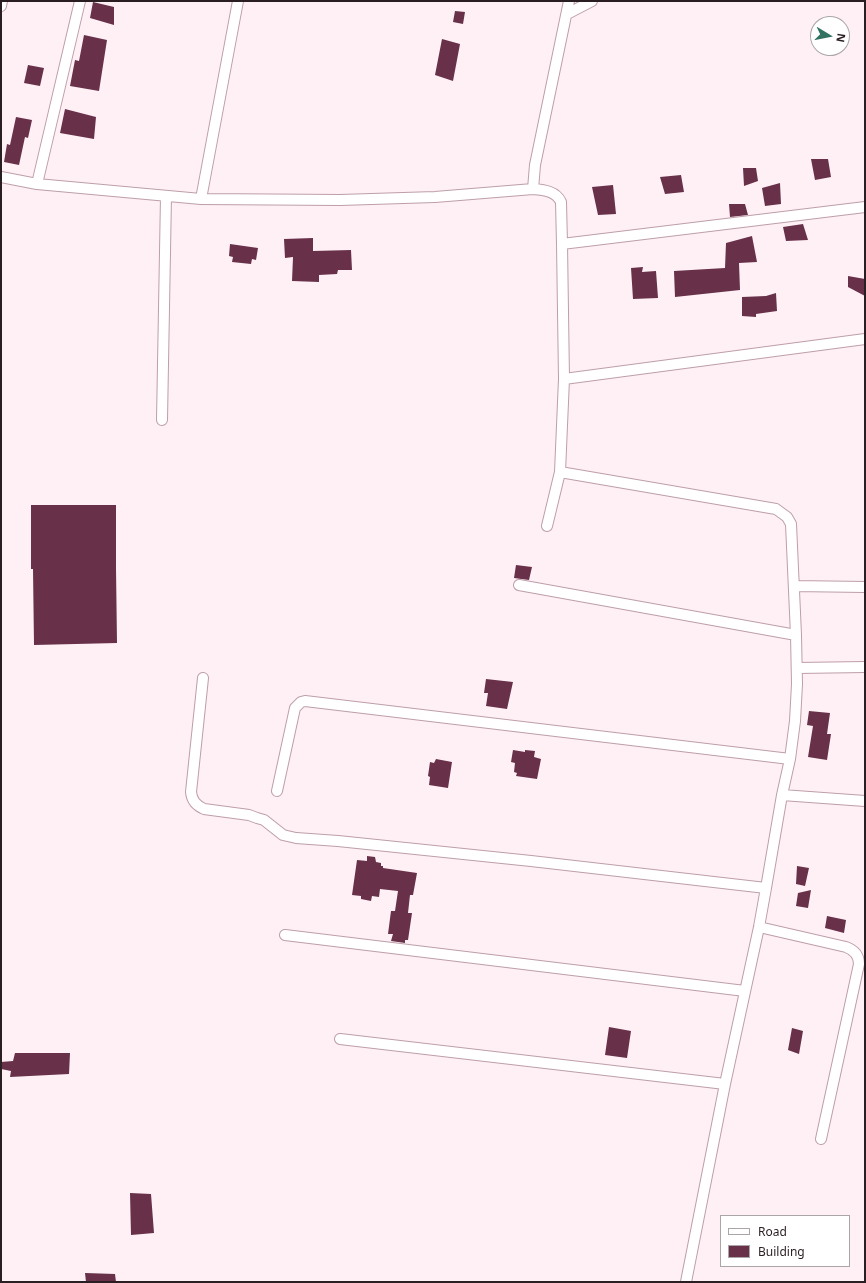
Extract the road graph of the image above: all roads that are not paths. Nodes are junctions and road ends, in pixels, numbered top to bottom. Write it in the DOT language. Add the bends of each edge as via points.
graph roads {
  1 [pos="2,1"];
  2 [pos="80,1"];
  3 [pos="238,1"];
  4 [pos="569,1"];
  5 [pos="592,1"];
  6 [pos="1,6"];
  7 [pos="567,14"];
  8 [pos="1,177"];
  9 [pos="37,184"];
  10 [pos="533,189"];
  11 [pos="166,196"];
  12 [pos="201,199"];
  13 [pos="865,207"];
  14 [pos="562,244"];
  15 [pos="865,339"];
  16 [pos="564,379"];
  17 [pos="162,420"];
  18 [pos="560,472"];
  19 [pos="547,526"];
  20 [pos="519,585"];
  21 [pos="794,586"];
  22 [pos="865,586"];
  23 [pos="796,635"];
  24 [pos="865,667"];
  25 [pos="797,668"];
  26 [pos="203,678"];
  27 [pos="790,759"];
  28 [pos="277,791"];
  29 [pos="782,795"];
  30 [pos="865,801"];
  31 [pos="766,888"];
  32 [pos="759,927"];
  33 [pos="285,935"];
  34 [pos="746,991"];
  35 [pos="340,1039"];
  36 [pos="725,1084"];
  37 [pos="821,1139"];
  38 [pos="686,1282"];
  1 -- 6 [label="street"];
  2 -- 9 [label="street"];
  3 -- 12 [label="street"];
  4 -- 7 [label="street"];
  5 -- 7 [label="street"];
  7 -- 10 [label="street" via="535,165"];
  8 -- 9 [label="street"];
  9 -- 11 [label="street"];
  10 -- 12 [label="street" via="434,197 348,200"];
  10 -- 14 [label="street" via="553,193 559,197"];
  11 -- 12 [label="street"];
  11 -- 17 [label="street"];
  13 -- 14 [label="street"];
  14 -- 16 [label="street"];
  15 -- 16 [label="street"];
  16 -- 18 [label="street"];
  18 -- 19 [label="street"];
  18 -- 21 [label="street" via="776,509 787,516 791,524"];
  20 -- 23 [label="street"];
  21 -- 22 [label="street"];
  21 -- 23 [label="street"];
  23 -- 25 [label="street"];
  24 -- 25 [label="street"];
  25 -- 27 [label="street" via="795,721"];
  26 -- 31 [label="street" via="191,792 197,806 204,809 253,816 264,820 283,835 296,838"];
  27 -- 28 [label="street" via="301,702 295,708"];
  27 -- 29 [label="street"];
  29 -- 30 [label="street"];
  29 -- 31 [label="street"];
  31 -- 32 [label="street"];
  32 -- 34 [label="street"];
  32 -- 37 [label="street" via="846,946 855,952 858,959"];
  33 -- 34 [label="street"];
  34 -- 36 [label="street"];
  35 -- 36 [label="street"];
  36 -- 38 [label="street"];
}
